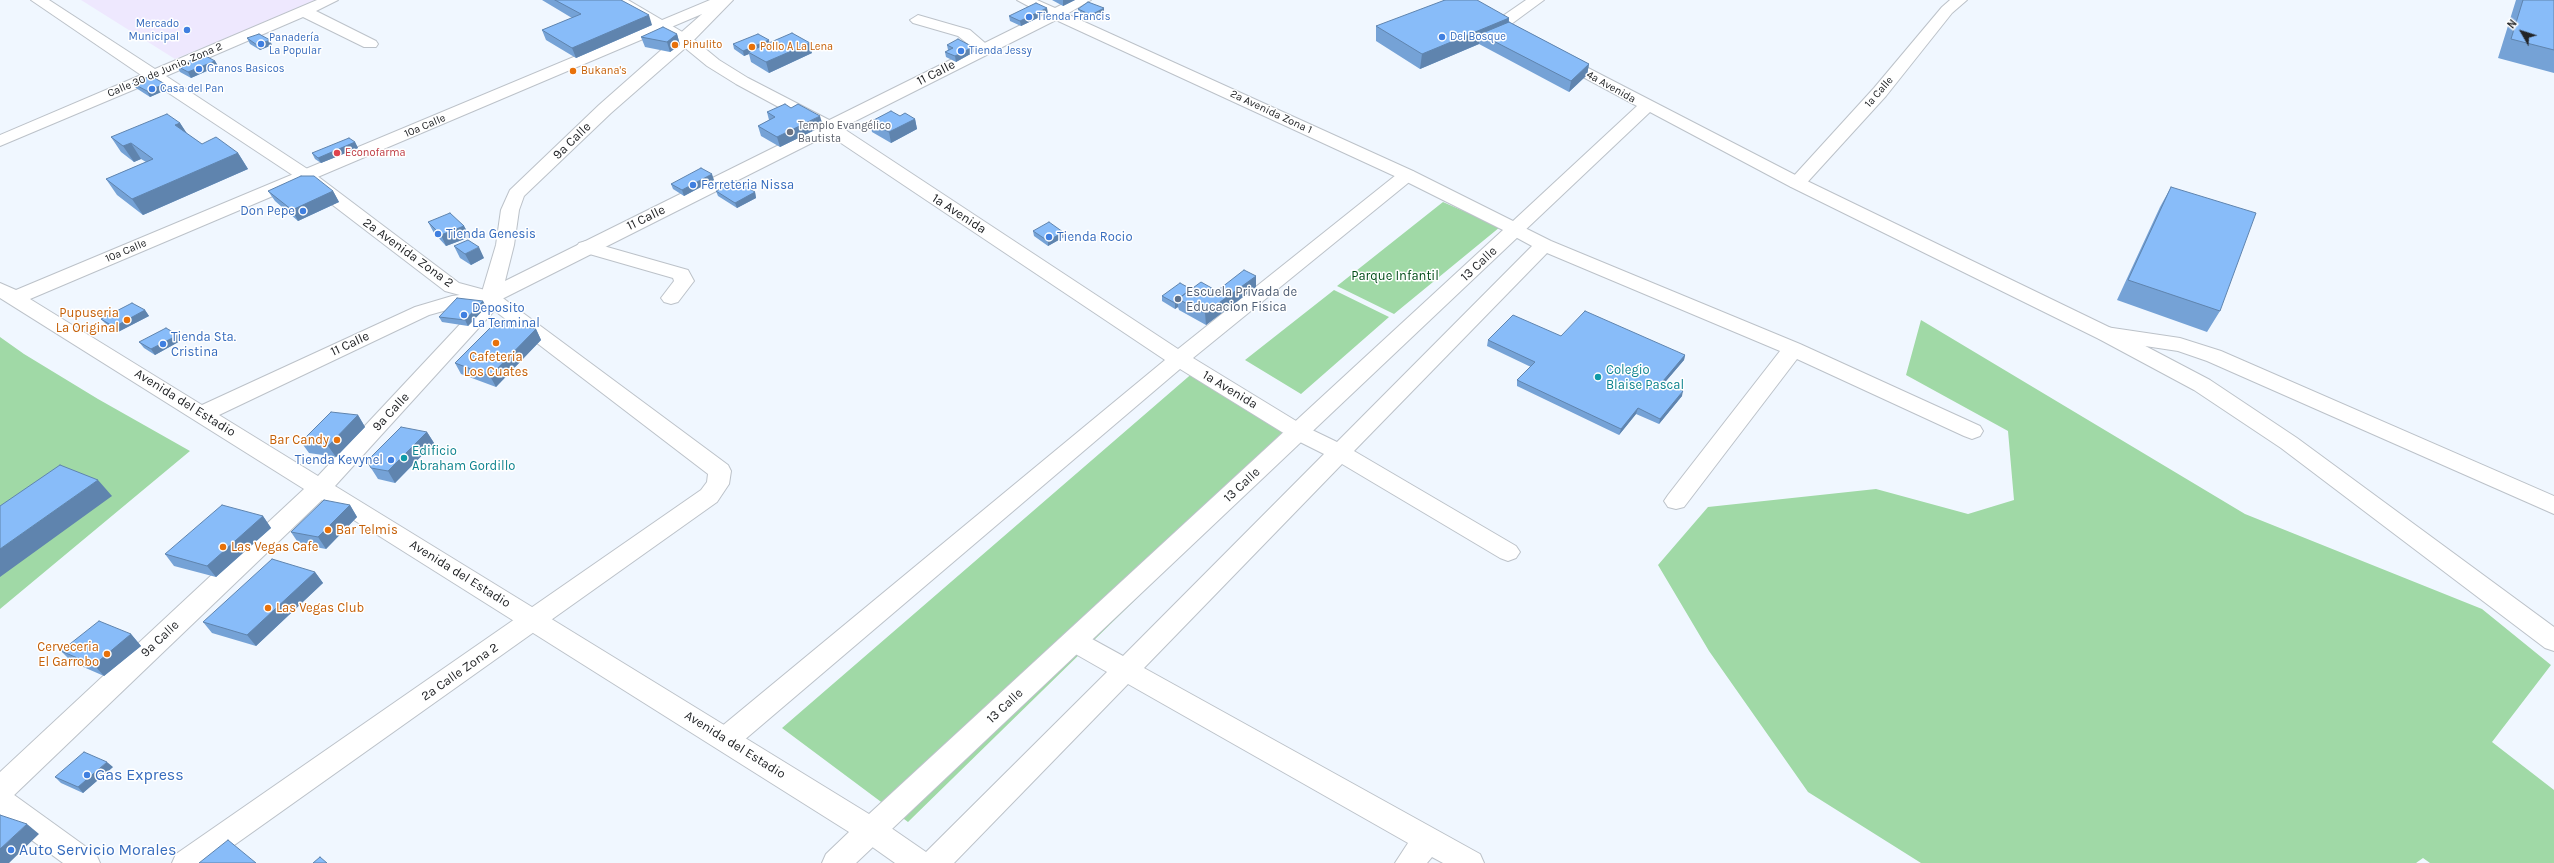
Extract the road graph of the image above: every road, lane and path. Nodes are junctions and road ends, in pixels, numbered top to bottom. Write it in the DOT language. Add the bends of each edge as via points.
graph roads {
  1 [pos="39,0"];
  2 [pos="330,0"];
  3 [pos="617,0"];
  4 [pos="725,0"];
  5 [pos="1025,0"];
  6 [pos="1083,0"];
  7 [pos="1536,0"];
  8 [pos="1959,0"];
  9 [pos="303,12"];
  10 [pos="1056,14"];
  11 [pos="918,20"];
  12 [pos="660,26"];
  13 [pos="685,40"];
  14 [pos="1526,40"];
  15 [pos="370,44"];
  16 [pos="984,50"];
  17 [pos="1546,51"];
  18 [pos="153,75"];
  19 [pos="1647,106"];
  20 [pos="829,127"];
  21 [pos="0,141"];
  22 [pos="1407,175"];
  23 [pos="306,176"];
  24 [pos="1797,183"];
  25 [pos="1515,229"];
  26 [pos="1544,245"];
  27 [pos="586,247"];
  28 [pos="7,293"];
  29 [pos="489,297"];
  30 [pos="671,298"];
  31 [pos="2106,334"];
  32 [pos="1793,348"];
  33 [pos="1179,359"];
  34 [pos="201,414"];
  35 [pos="1972,431"];
  36 [pos="1298,432"];
  37 [pos="1340,453"];
  38 [pos="720,471"];
  39 [pos="320,488"];
  40 [pos="1676,502"];
  41 [pos="2554,506"];
  42 [pos="1508,552"];
  43 [pos="534,620"];
  44 [pos="1074,641"];
  45 [pos="2554,641"];
  46 [pos="1126,670"];
  47 [pos="726,739"];
  48 [pos="0,790"];
  49 [pos="0,801"];
  50 [pos="871,830"];
  51 [pos="1429,840"];
  52 [pos="86,863"];
  53 [pos="186,863"];
  54 [pos="836,863"];
  55 [pos="918,863"];
  56 [pos="935,863"];
  57 [pos="1409,863"];
  58 [pos="1470,863"];
  1 -- 18 [label="street, 2a Avenida Zona 2"];
  2 -- 9 [label="street, Calle 30 de Junio, Zona 2"];
  3 -- 12 [label="street, 1a Avenida"];
  4 -- 12 [label="street, 10a Calle"];
  4 -- 13 [label="street, 9a Calle"];
  5 -- 10 [label="street, 2a Avenida Zona 1"];
  6 -- 10 [label="street, 11 Calle"];
  7 -- 14 [label="street" via="1492,22"];
  8 -- 24 [label="street, 1a Calle" via="1947,10 1880,92"];
  9 -- 15 [label="street"];
  9 -- 18 [label="street, Calle 30 de Junio, Zona 2"];
  10 -- 16 [label="street, 11 Calle"];
  10 -- 22 [label="street, 2a Avenida Zona 1"];
  11 -- 16 [label="street" via="964,33"];
  12 -- 13 [label="street, 1a Avenida"];
  12 -- 23 [label="street, 10a Calle"];
  13 -- 20 [label="street, 1a Avenida" via="736,78"];
  13 -- 29 [label="street, 9a Calle" via="605,108 516,194 510,210 505,245"];
  16 -- 20 [label="street, 11 Calle"];
  17 -- 19 [label="street, 4a Avenida"];
  18 -- 21 [label="street, Calle 30 de Junio, Zona 2"];
  18 -- 23 [label="street, 2a Avenida Zona 2"];
  19 -- 24 [label="street, 4a Avenida"];
  19 -- 25 [label="street, 13 Calle"];
  20 -- 27 [label="street, 11 Calle"];
  20 -- 33 [label="street, 1a Avenida"];
  22 -- 25 [label="street, 2a Avenida Zona 1"];
  22 -- 33 [label="street"];
  23 -- 28 [label="street, 10a Calle"];
  23 -- 29 [label="street, 2a Avenida Zona 2" via="452,287"];
  24 -- 31 [label="street, 4a Avenida"];
  25 -- 26 [label="street, 2a Avenida Zona 1"];
  25 -- 36 [label="street, 13 Calle"];
  26 -- 32 [label="street, 2a Avenida Zona 1"];
  26 -- 37 [label="street"];
  27 -- 29 [label="street, 11 Calle"];
  27 -- 30 [label="street" via="681,274 684,281"];
  28 -- 34 [label="street, Avenida del Estadio"];
  29 -- 34 [label="street, 11 Calle" via="452,302 422,311"];
  29 -- 38 [label="street, 2a Avenida Zona 2"];
  29 -- 39 [label="street, 9a Calle" via="488,306"];
  31 -- 41 [label="street" via="2180,345 2214,356"];
  31 -- 45 [label="street, 4a Avenida" via="2202,385 2289,443"];
  32 -- 35 [label="street, 2a Avenida Zona 1"];
  32 -- 40 [label="street"];
  33 -- 36 [label="street, 1a Avenida"];
  33 -- 47 [label="street"];
  34 -- 39 [label="street, Avenida del Estadio"];
  36 -- 37 [label="street, 1a Avenida"];
  36 -- 44 [label="street, 13 Calle"];
  37 -- 42 [label="street, 1a Avenida"];
  37 -- 46 [label="street"];
  38 -- 43 [label="street, 2a Calle Zona 2" via="718,484 709,496"];
  39 -- 43 [label="street, Avenida del Estadio"];
  39 -- 48 [label="street, 9a Calle"];
  43 -- 47 [label="street, Avenida del Estadio"];
  43 -- 53 [label="street, 2a Calle Zona 2"];
  44 -- 46 [label="street"];
  44 -- 50 [label="street, 13 Calle"];
  46 -- 51 [label="street"];
  46 -- 56 [label="street"];
  47 -- 50 [label="street, Avenida del Estadio"];
  49 -- 52 [label="street"];
  50 -- 54 [label="street, 13 Calle"];
  50 -- 55 [label="street, Avenida del Estadio"];
  51 -- 57 [label="street"];
  51 -- 58 [label="street"];
}
